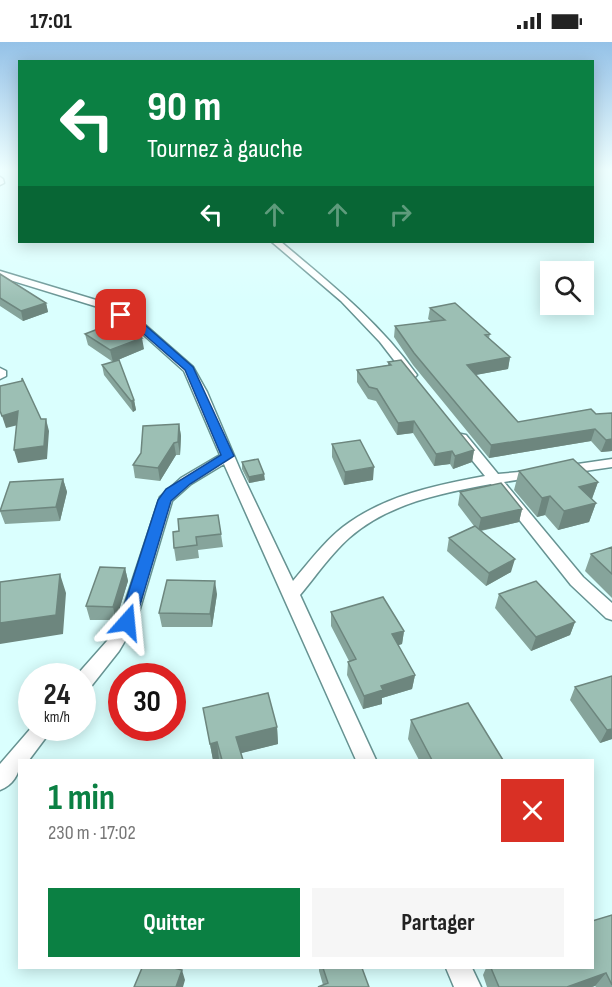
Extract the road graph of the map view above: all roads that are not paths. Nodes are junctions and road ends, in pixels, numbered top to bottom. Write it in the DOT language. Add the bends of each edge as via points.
graph roads {
  1 [pos="277,243"];
  2 [pos="0,274"];
  3 [pos="422,389"];
  4 [pos="450,424"];
  5 [pos="228,456"];
  6 [pos="612,463"];
  7 [pos="494,479"];
  8 [pos="291,594"];
  9 [pos="612,613"];
  10 [pos="96,666"];
  11 [pos="32,741"];
  12 [pos="366,759"];
  13 [pos="0,780"];
  14 [pos="459,969"];
  15 [pos="468,987"];
  1 -- 3 [label="street" via="360,315"];
  2 -- 5 [label="street" via="102,305 141,327 189,369"];
  4 -- 7 [label="street"];
  5 -- 8 [label="street"];
  5 -- 10 [label="street" via="170,492 127,622"];
  6 -- 7 [label="street"];
  7 -- 8 [label="street" via="402,500 373,513 348,530"];
  7 -- 9 [label="street" via="577,580"];
  8 -- 12 [label="street"];
  11 -- 13 [label="street"];
  14 -- 15 [label="street"];
}
